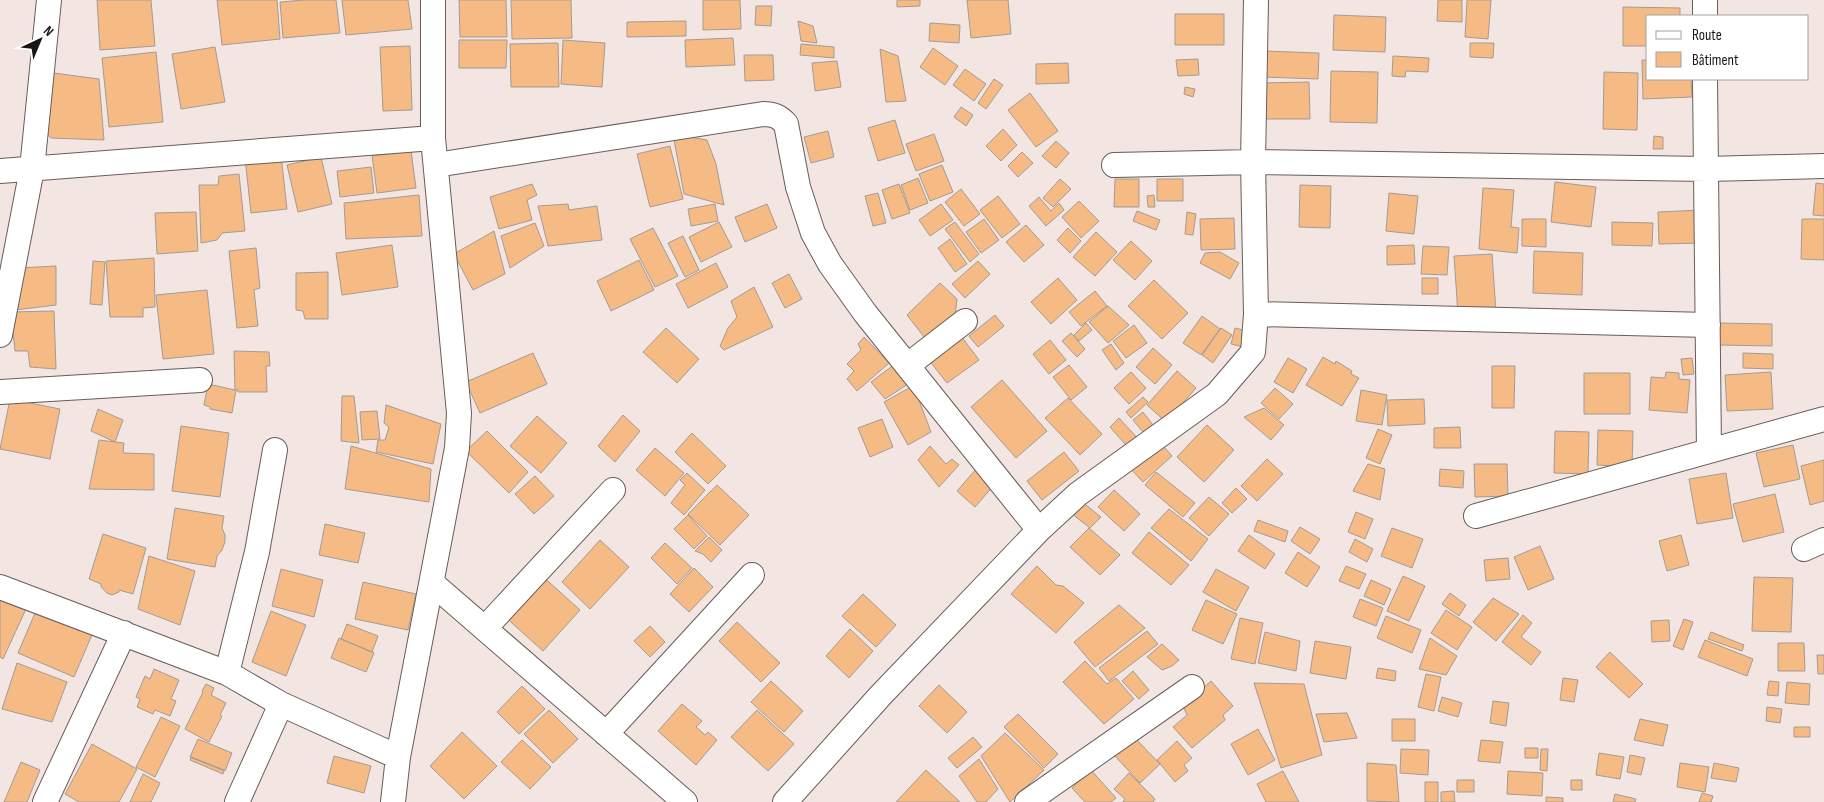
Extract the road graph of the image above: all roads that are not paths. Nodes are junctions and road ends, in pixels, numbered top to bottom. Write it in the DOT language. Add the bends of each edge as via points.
graph roads {
  1 [pos="49,0"];
  2 [pos="433,0"];
  3 [pos="1256,0"];
  4 [pos="1705,0"];
  5 [pos="1705,15"];
  6 [pos="1706,80"];
  7 [pos="433,138"];
  8 [pos="1253,162"];
  9 [pos="436,165"];
  10 [pos="1114,165"];
  11 [pos="1824,166"];
  12 [pos="32,169"];
  13 [pos="1706,169"];
  14 [pos="0,171"];
  15 [pos="1256,314"];
  16 [pos="965,321"];
  17 [pos="1708,325"];
  18 [pos="0,335"];
  19 [pos="908,365"];
  20 [pos="200,380"];
  21 [pos="0,392"];
  22 [pos="1824,419"];
  23 [pos="275,450"];
  24 [pos="1710,451"];
  25 [pos="613,490"];
  26 [pos="1476,516"];
  27 [pos="1039,530"];
  28 [pos="752,575"];
  29 [pos="432,583"];
  30 [pos="0,587"];
  31 [pos="485,628"];
  32 [pos="124,633"];
  33 [pos="226,673"];
  34 [pos="1192,687"];
  35 [pos="281,704"];
  36 [pos="606,734"];
  37 [pos="398,757"];
  38 [pos="45,802"];
  39 [pos="238,802"];
  40 [pos="392,802"];
  41 [pos="685,802"];
  42 [pos="784,802"];
  43 [pos="1027,802"];
  1 -- 12 [label="street"];
  2 -- 7 [label="street"];
  3 -- 8 [label="street"];
  4 -- 5 [label="street"];
  6 -- 13 [label="street"];
  7 -- 9 [label="street"];
  7 -- 12 [label="street"];
  8 -- 10 [label="street"];
  8 -- 13 [label="street"];
  8 -- 15 [label="street"];
  9 -- 19 [label="street" via="773,114 786,124 798,187 813,233 830,264 865,313"];
  9 -- 29 [label="street" via="459,413 457,448"];
  11 -- 13 [label="street"];
  12 -- 14 [label="street"];
  12 -- 18 [label="street"];
  13 -- 17 [label="street"];
  15 -- 17 [label="street"];
  15 -- 27 [label="street" via="1253,352 1217,394 1078,494"];
  16 -- 19 [label="street"];
  17 -- 24 [label="street"];
  19 -- 27 [label="street"];
  20 -- 21 [label="street"];
  22 -- 24 [label="street"];
  23 -- 33 [label="street" via="257,552"];
  24 -- 26 [label="street"];
  25 -- 31 [label="street"];
  27 -- 42 [label="street"];
  28 -- 36 [label="street"];
  29 -- 31 [label="street"];
  29 -- 37 [label="street"];
  30 -- 32 [label="street"];
  31 -- 36 [label="street"];
  32 -- 33 [label="street"];
  32 -- 38 [label="street"];
  33 -- 35 [label="street"];
  34 -- 43 [label="street"];
  35 -- 37 [label="street"];
  35 -- 39 [label="street"];
  36 -- 41 [label="street"];
  37 -- 40 [label="street"];
}
